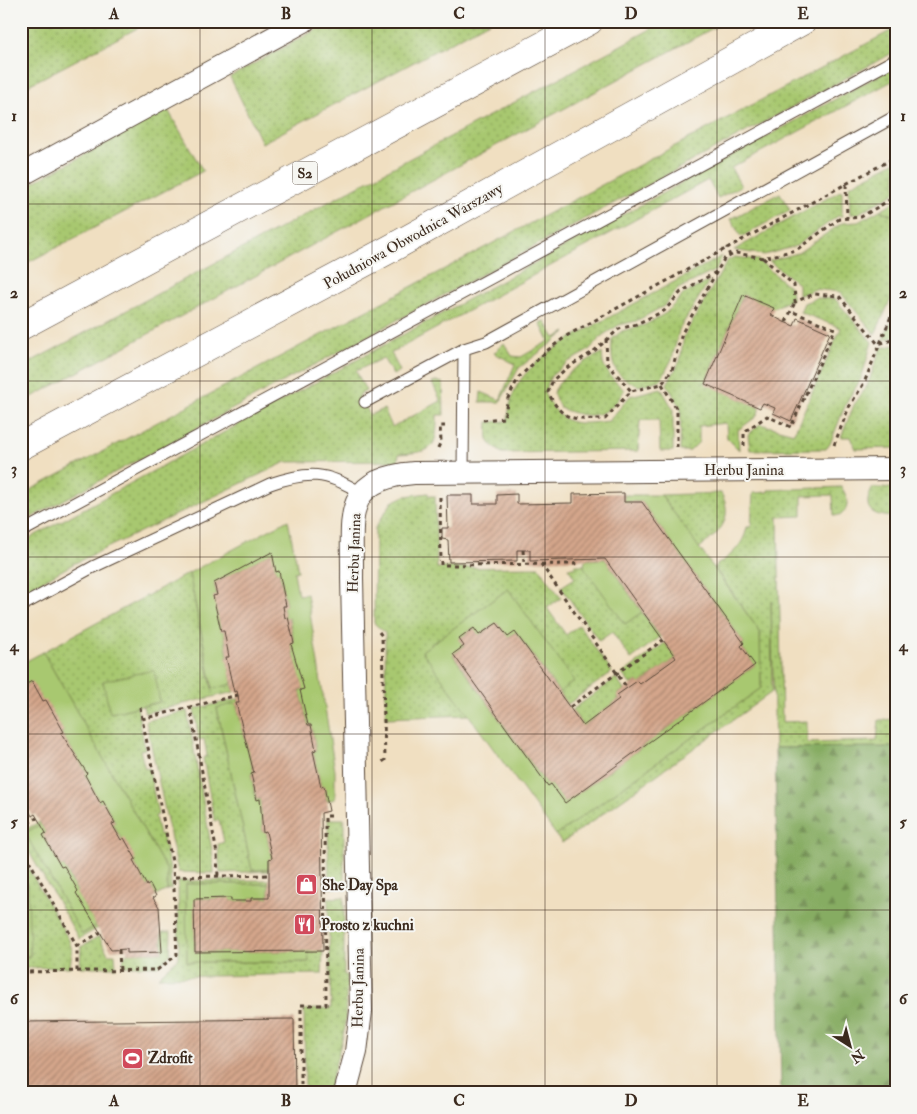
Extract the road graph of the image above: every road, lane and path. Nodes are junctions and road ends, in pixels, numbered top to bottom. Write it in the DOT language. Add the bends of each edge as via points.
graph roads {
  1 [pos="304,21"];
  2 [pos="590,21"];
  3 [pos="802,21"];
  4 [pos="896,59"];
  5 [pos="896,116"];
  6 [pos="896,157"];
  7 [pos="21,175"];
  8 [pos="846,184"];
  9 [pos="896,196"];
  10 [pos="847,218"];
  11 [pos="727,248"];
  12 [pos="730,256"];
  13 [pos="763,258"];
  14 [pos="716,272"];
  15 [pos="795,302"];
  16 [pos="896,304"];
  17 [pos="791,311"];
  18 [pos="786,322"];
  19 [pos="21,326"];
  20 [pos="606,338"];
  21 [pos="896,339"];
  22 [pos="878,344"];
  23 [pos="464,349"];
  24 [pos="662,384"];
  25 [pos="631,391"];
  26 [pos="365,402"];
  27 [pos="463,426"];
  28 [pos="483,426"];
  29 [pos="743,440"];
  30 [pos="21,446"];
  31 [pos="437,449"];
  32 [pos="831,453"];
  33 [pos="677,456"];
  34 [pos="896,469"];
  35 [pos="463,473"];
  36 [pos="361,493"];
  37 [pos="440,496"];
  38 [pos="21,532"];
  39 [pos="523,550"];
  40 [pos="574,560"];
  41 [pos="524,564"];
  42 [pos="540,564"];
  43 [pos="21,606"];
  44 [pos="377,630"];
  45 [pos="662,640"];
  46 [pos="617,673"];
  47 [pos="628,688"];
  48 [pos="238,695"];
  49 [pos="190,706"];
  50 [pos="140,707"];
  51 [pos="570,707"];
  52 [pos="142,718"];
  53 [pos="379,764"];
  54 [pos="357,815"];
  55 [pos="37,818"];
  56 [pos="21,827"];
  57 [pos="21,846"];
  58 [pos="269,875"];
  59 [pos="175,877"];
  60 [pos="218,877"];
  61 [pos="101,932"];
  62 [pos="77,946"];
  63 [pos="119,950"];
  64 [pos="120,970"];
  65 [pos="77,971"];
  66 [pos="21,972"];
  67 [pos="294,1014"];
  68 [pos="301,1014"];
  69 [pos="301,1093"];
  70 [pos="345,1093"];
  1 -- 7 [label="street"];
  2 -- 19 [label="highway, S2"];
  3 -- 30 [label="highway, Południowa Obwodnica Warszawy" via="390,249"];
  4 -- 38 [label="lane"];
  5 -- 23 [label="lane" via="486,342"];
  6 -- 8 [label="path"];
  8 -- 10 [label="path"];
  8 -- 11 [label="path"];
  9 -- 10 [label="path" via="861,217"];
  10 -- 13 [label="path" via="838,219 796,250"];
  11 -- 12 [label="path"];
  11 -- 28 [label="path" via="568,335 519,377 508,398 504,418 483,419"];
  12 -- 13 [label="path"];
  12 -- 14 [label="path" via="724,259"];
  13 -- 15 [label="path" via="794,285"];
  14 -- 20 [label="path" via="682,292 664,311 618,329"];
  14 -- 24 [label="path" via="682,333 672,370"];
  15 -- 17 [label="path"];
  15 -- 22 [label="path" via="814,294 839,296"];
  16 -- 22 [label="path"];
  17 -- 18 [label="path"];
  17 -- 29 [label="path" via="835,329 791,427 768,416 744,432"];
  20 -- 25 [label="path" via="607,363"];
  20 -- 25 [label="path" via="593,352 552,380 548,392 556,408 572,419 605,419"];
  21 -- 22 [label="path"];
  22 -- 32 [label="path" via="864,384 849,407"];
  23 -- 26 [label="lane"];
  23 -- 27 [label="lane"];
  24 -- 25 [label="path"];
  24 -- 33 [label="path" via="677,410"];
  27 -- 31 [label="path" via="440,426"];
  27 -- 35 [label="lane"];
  34 -- 35 [label="street, Herbu Janina"];
  35 -- 36 [label="street, Herbu Janina" via="394,475 371,484"];
  36 -- 43 [label="lane" via="328,476 312,474 278,481 93,567"];
  36 -- 54 [label="street, Herbu Janina" via="353,520 352,558"];
  37 -- 41 [label="path" via="440,565"];
  39 -- 41 [label="path"];
  40 -- 42 [label="path" via="575,564"];
  41 -- 42 [label="path"];
  42 -- 46 [label="path"];
  44 -- 53 [label="path" via="382,636 385,760"];
  45 -- 46 [label="path"];
  46 -- 47 [label="path"];
  46 -- 51 [label="path"];
  48 -- 49 [label="path"];
  49 -- 52 [label="path"];
  49 -- 60 [label="path" via="217,854"];
  50 -- 52 [label="path"];
  52 -- 59 [label="path"];
  54 -- 68 [label="path" via="326,816 326,1005 301,1005"];
  54 -- 70 [label="street, Herbu Janina" via="361,1011 356,1052"];
  55 -- 56 [label="path"];
  57 -- 62 [label="path"];
  58 -- 60 [label="path"];
  59 -- 60 [label="path"];
  59 -- 64 [label="path" via="177,955 157,970"];
  61 -- 62 [label="path"];
  62 -- 65 [label="path"];
  63 -- 64 [label="path"];
  64 -- 65 [label="path"];
  65 -- 66 [label="path"];
  67 -- 68 [label="path"];
  68 -- 69 [label="path"];
}
